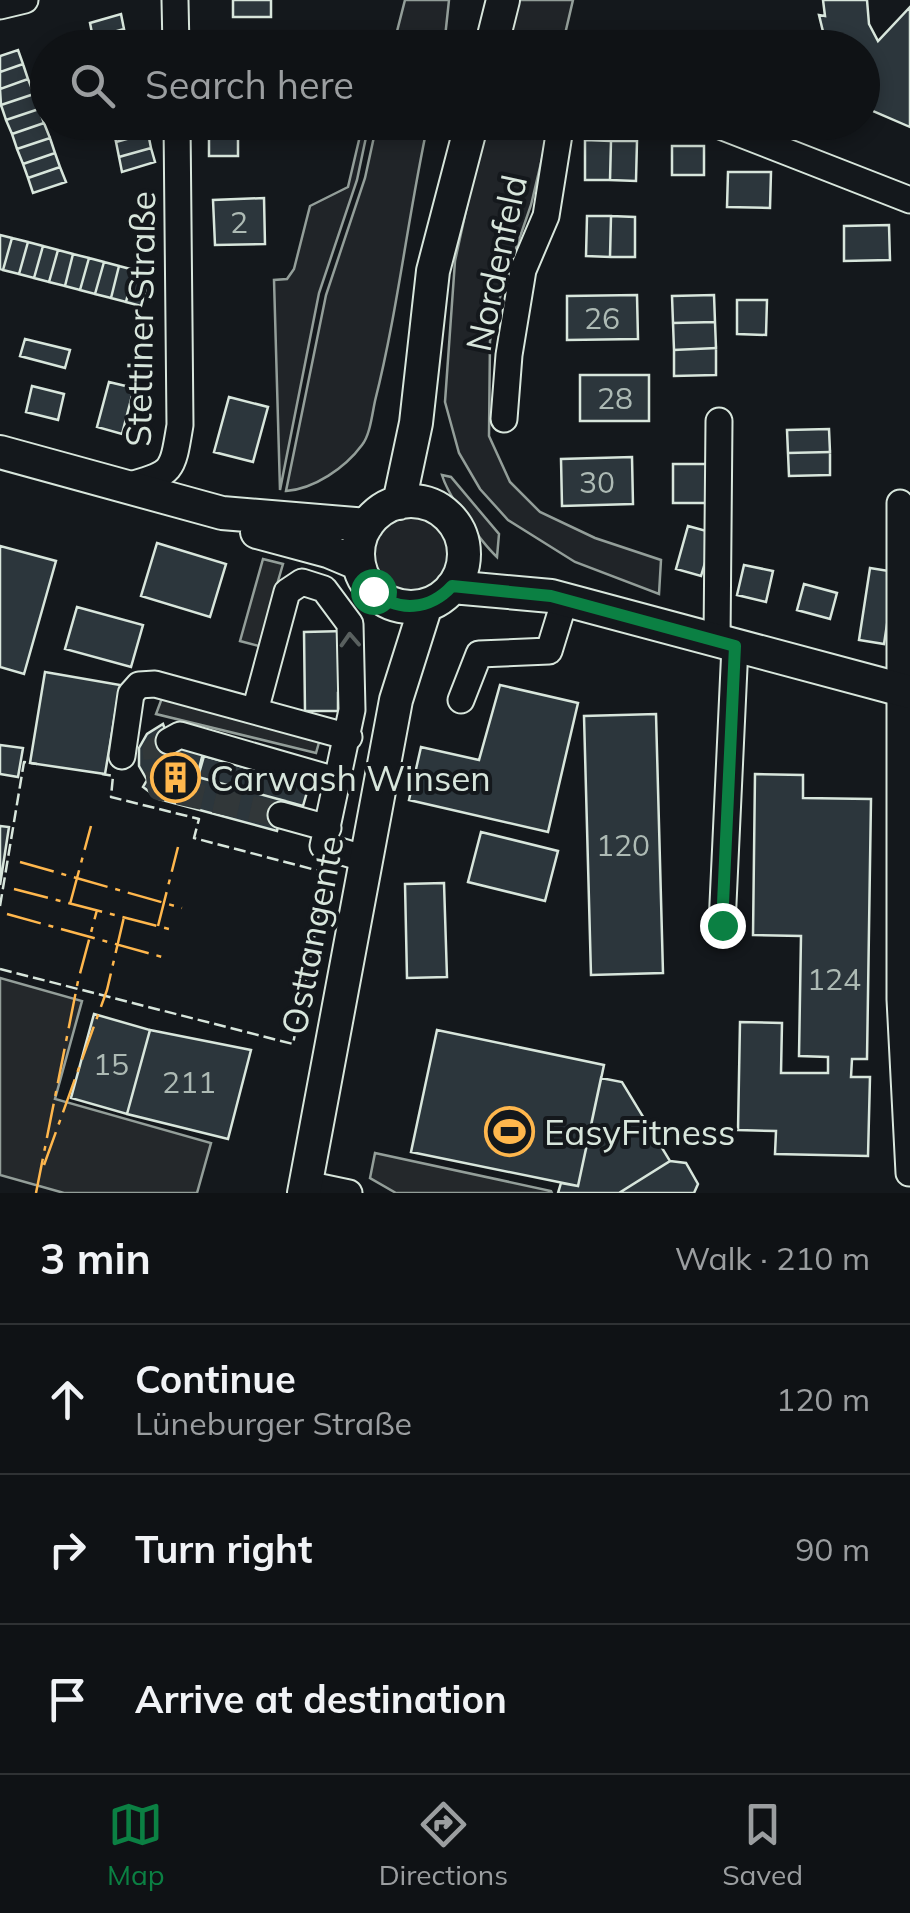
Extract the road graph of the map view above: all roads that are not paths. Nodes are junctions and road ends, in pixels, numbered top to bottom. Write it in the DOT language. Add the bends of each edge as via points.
graph roads {
  1 [pos="25,0"];
  2 [pos="175,0"];
  3 [pos="503,0"];
  4 [pos="0,6"];
  5 [pos="176,30"];
  6 [pos="496,30"];
  7 [pos="177,140"];
  8 [pos="467,140"];
  9 [pos="558,140"];
  10 [pos="756,140"];
  11 [pos="910,200"];
  12 [pos="504,419"];
  13 [pos="719,421"];
  14 [pos="416,423"];
  15 [pos="0,452"];
  16 [pos="126,486"];
  17 [pos="399,503"];
  18 [pos="900,503"];
  19 [pos="434,506"];
  20 [pos="222,513"];
  21 [pos="367,525"];
  22 [pos="464,552"];
  23 [pos="358,564"];
  24 [pos="440,596"];
  25 [pos="558,598"];
  26 [pos="390,603"];
  27 [pos="726,643"];
  28 [pos="906,691"];
  29 [pos="396,700"];
  30 [pos="461,700"];
  31 [pos="255,711"];
  32 [pos="349,738"];
  33 [pos="168,742"];
  34 [pos="122,756"];
  35 [pos="339,781"];
  36 [pos="282,816"];
  37 [pos="328,828"];
  38 [pos="366,859"];
  39 [pos="722,925"];
  40 [pos="909,1173"];
  41 [pos="305,1188"];
  42 [pos="348,1193"];
  1 -- 4 [label="street"];
  2 -- 5 [label="street"];
  3 -- 6 [label="main road"];
  7 -- 16 [label="street, Stettiner Straße" via="180,426 174,461 164,474"];
  8 -- 14 [label="main road" via="433,271"];
  9 -- 12 [label="street, Nordenfeld" via="546,216 523,270"];
  10 -- 11 [label="street"];
  13 -- 27 [label="street"];
  14 -- 17 [label="main road"];
  14 -- 19 [label="main road"];
  15 -- 16 [label="main road"];
  16 -- 20 [label="main road"];
  17 -- 19 [label="main road"];
  17 -- 21 [label="main road"];
  18 -- 28 [label="street"];
  19 -- 22 [label="main road" via="455,526"];
  20 -- 21 [label="main road"];
  20 -- 23 [label="main road" via="252,530"];
  21 -- 23 [label="main road"];
  22 -- 24 [label="main road" via="459,576"];
  22 -- 25 [label="main road"];
  23 -- 26 [label="main road" via="366,583"];
  24 -- 25 [label="main road"];
  24 -- 26 [label="main road"];
  24 -- 29 [label="main road, Osttangente"];
  25 -- 27 [label="main road"];
  25 -- 30 [label="street" via="549,651 480,654"];
  26 -- 29 [label="main road, Osttangente"];
  27 -- 28 [label="main road"];
  27 -- 39 [label="street"];
  28 -- 40 [label="street" via="900,999"];
  29 -- 38 [label="main road, Osttangente"];
  31 -- 32 [label="street"];
  32 -- 31 [label="street, one-way" via="350,624 324,589 302,582 287,592"];
  31 -- 34 [label="street" via="138,685"];
  32 -- 35 [label="street"];
  33 -- 35 [label="street" via="180,735"];
  35 -- 37 [label="street"];
  36 -- 37 [label="street"];
  37 -- 38 [label="street" via="323,846"];
  38 -- 41 [label="main road, Osttangente"];
  41 -- 42 [label="street, Osttangente"];
}
